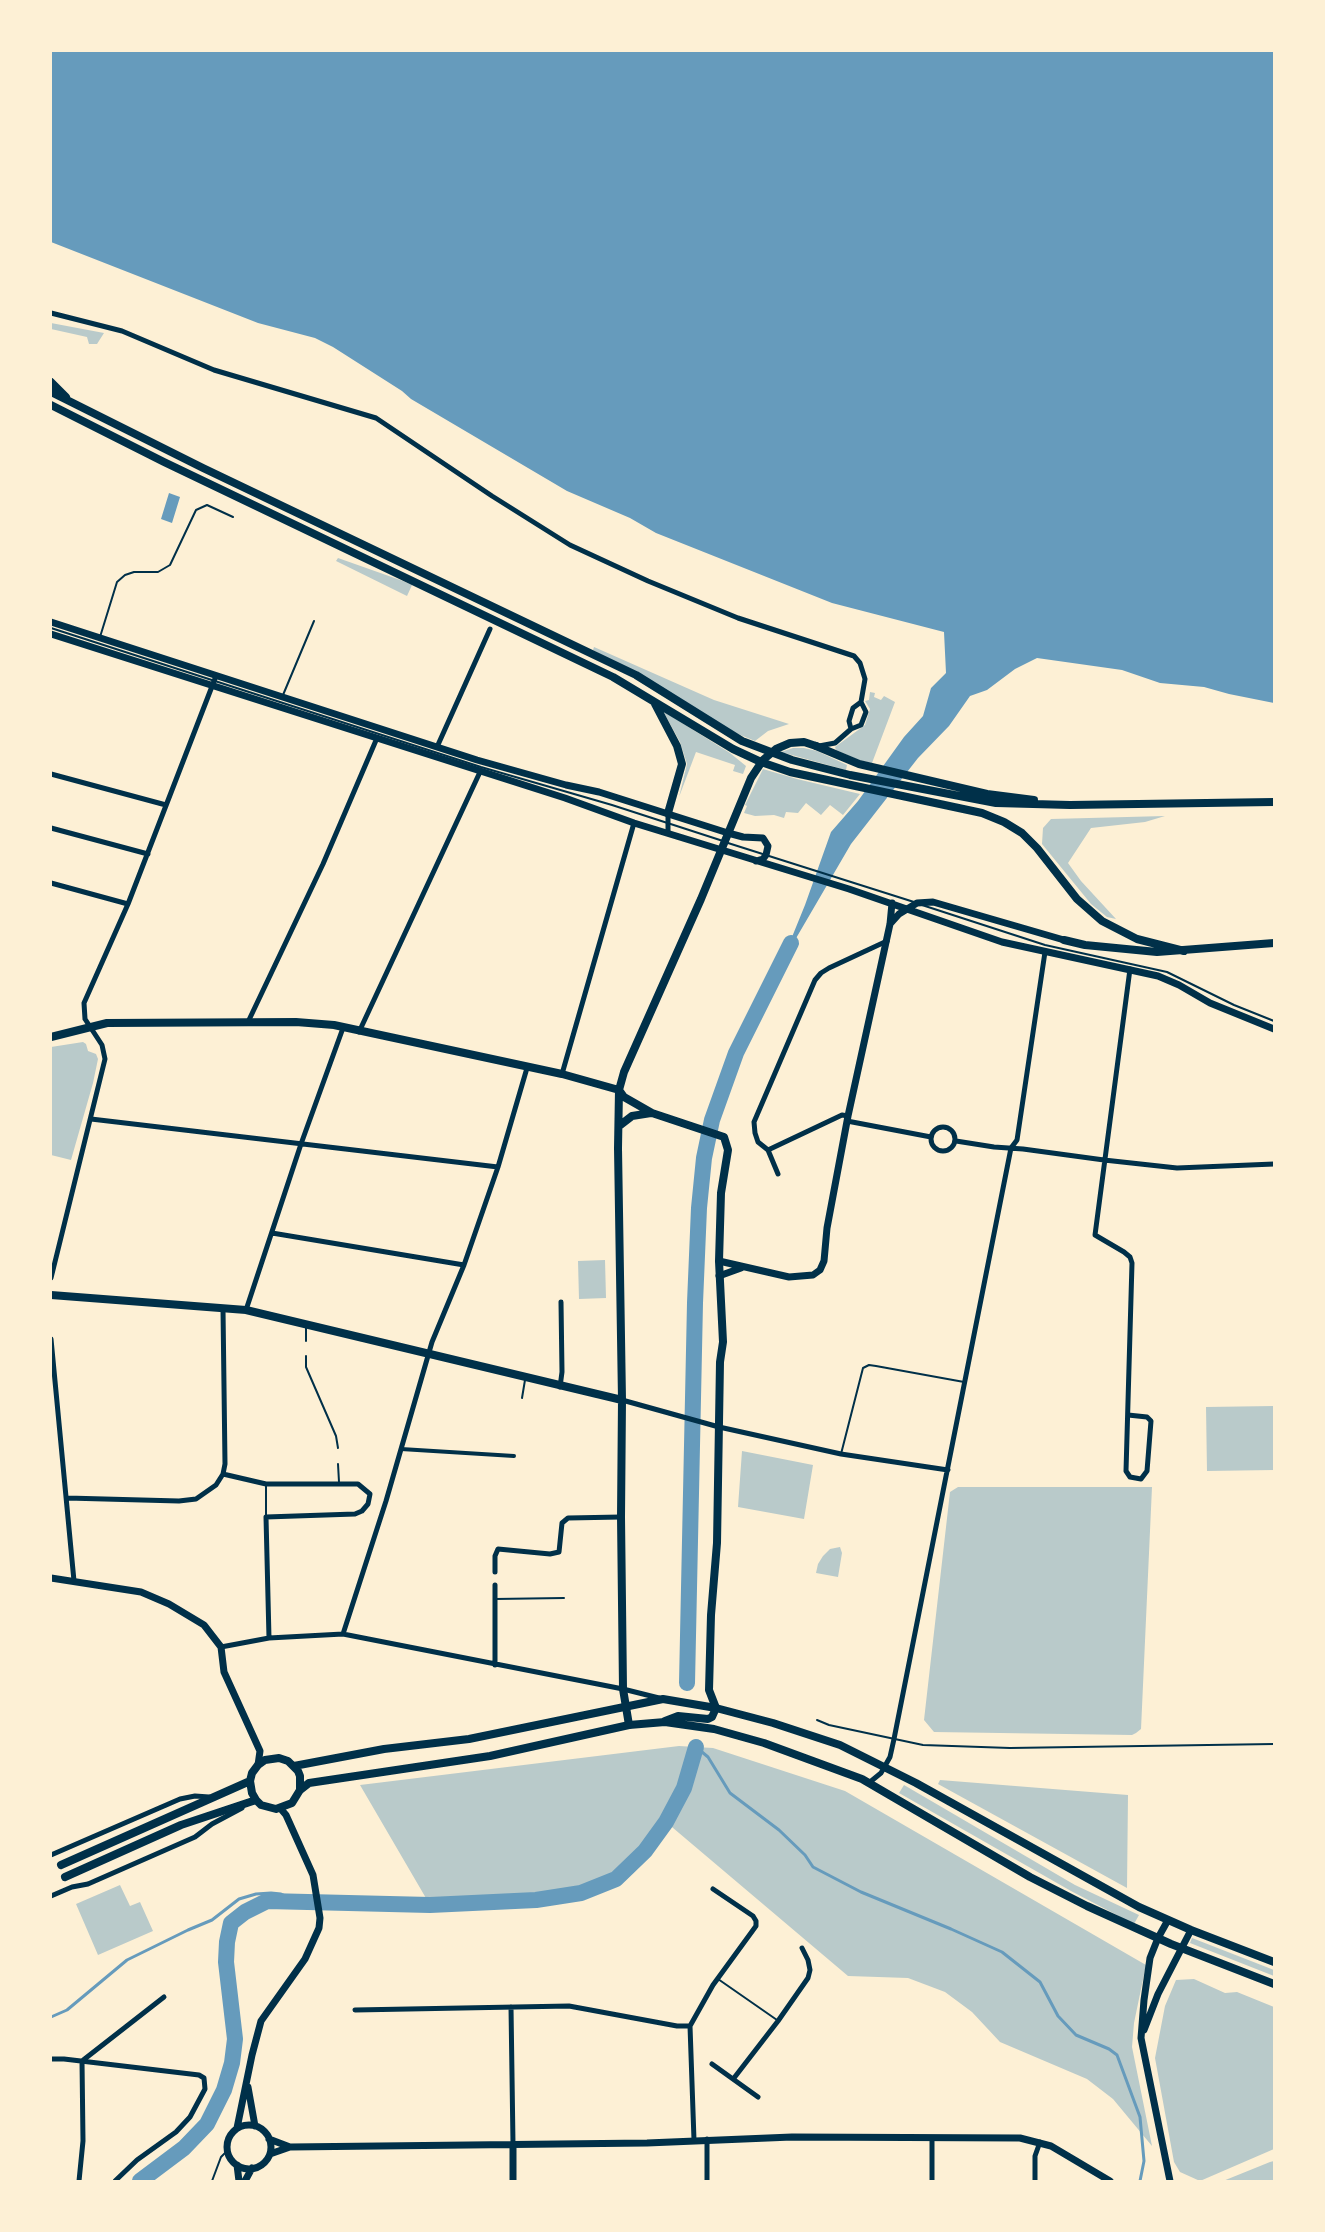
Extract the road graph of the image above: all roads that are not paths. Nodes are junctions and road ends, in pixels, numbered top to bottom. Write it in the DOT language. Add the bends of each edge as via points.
graph roads {
  1 [pos="51,316"];
  2 [pos="51,382"];
  3 [pos="51,392"];
  4 [pos="70,402"];
  5 [pos="51,407"];
  6 [pos="233,517"];
  7 [pos="314,621"];
  8 [pos="51,622"];
  9 [pos="51,628"];
  10 [pos="490,629"];
  11 [pos="51,634"];
  12 [pos="98,643"];
  13 [pos="214,681"];
  14 [pos="282,697"];
  15 [pos="653,701"];
  16 [pos="861,702"];
  17 [pos="851,729"];
  18 [pos="377,738"];
  19 [pos="816,746"];
  20 [pos="437,747"];
  21 [pos="480,772"];
  22 [pos="51,774"];
  23 [pos="1274,802"];
  24 [pos="1070,805"];
  25 [pos="166,806"];
  26 [pos="668,813"];
  27 [pos="634,822"];
  28 [pos="668,823"];
  29 [pos="51,828"];
  30 [pos="668,832"];
  31 [pos="725,841"];
  32 [pos="148,854"];
  33 [pos="766,855"];
  34 [pos="756,861"];
  35 [pos="792,868"];
  36 [pos="51,884"];
  37 [pos="851,887"];
  38 [pos="892,903"];
  39 [pos="917,903"];
  40 [pos="128,904"];
  41 [pos="906,909"];
  42 [pos="890,924"];
  43 [pos="1064,940"];
  44 [pos="887,941"];
  45 [pos="1274,943"];
  46 [pos="1184,951"];
  47 [pos="1045,952"];
  48 [pos="1130,969"];
  49 [pos="1274,1021"];
  50 [pos="248,1022"];
  51 [pos="89,1026"];
  52 [pos="343,1028"];
  53 [pos="1274,1029"];
  54 [pos="359,1032"];
  55 [pos="51,1037"];
  56 [pos="527,1068"];
  57 [pos="562,1074"];
  58 [pos="619,1090"];
  59 [pos="652,1113"];
  60 [pos="91,1119"];
  61 [pos="848,1119"];
  62 [pos="619,1126"];
  63 [pos="931,1137"];
  64 [pos="956,1141"];
  65 [pos="301,1144"];
  66 [pos="1011,1148"];
  67 [pos="768,1150"];
  68 [pos="1104,1160"];
  69 [pos="1274,1164"];
  70 [pos="498,1167"];
  71 [pos="778,1174"];
  72 [pos="272,1233"];
  73 [pos="719,1261"];
  74 [pos="464,1265"];
  75 [pos="743,1268"];
  76 [pos="719,1276"];
  77 [pos="51,1278"];
  78 [pos="51,1295"];
  79 [pos="561,1302"];
  80 [pos="224,1309"];
  81 [pos="246,1310"];
  82 [pos="306,1324"];
  83 [pos="51,1339"];
  84 [pos="306,1341"];
  85 [pos="429,1354"];
  86 [pos="306,1356"];
  87 [pos="526,1378"];
  88 [pos="964,1382"];
  89 [pos="560,1387"];
  90 [pos="522,1398"];
  91 [pos="622,1400"];
  92 [pos="1128,1415"];
  93 [pos="715,1426"];
  94 [pos="338,1448"];
  95 [pos="401,1449"];
  96 [pos="841,1454"];
  97 [pos="514,1456"];
  98 [pos="338,1464"];
  99 [pos="948,1470"];
  100 [pos="223,1474"];
  101 [pos="339,1483"];
  102 [pos="266,1484"];
  103 [pos="66,1498"];
  104 [pos="266,1517"];
  105 [pos="621,1517"];
  106 [pos="495,1572"];
  107 [pos="51,1578"];
  108 [pos="74,1581"];
  109 [pos="495,1586"];
  110 [pos="564,1598"];
  111 [pos="495,1599"];
  112 [pos="343,1634"];
  113 [pos="269,1638"];
  114 [pos="221,1647"];
  115 [pos="495,1665"];
  116 [pos="623,1689"];
  117 [pos="663,1699"];
  118 [pos="626,1706"];
  119 [pos="716,1708"];
  120 [pos="817,1720"];
  121 [pos="665,1722"];
  122 [pos="629,1725"];
  123 [pos="894,1739"];
  124 [pos="1274,1744"];
  125 [pos="260,1750"];
  126 [pos="279,1758"];
  127 [pos="258,1764"];
  128 [pos="294,1766"];
  129 [pos="884,1767"];
  130 [pos="250,1781"];
  131 [pos="870,1782"];
  132 [pos="300,1790"];
  133 [pos="209,1797"];
  134 [pos="256,1800"];
  135 [pos="285,1809"];
  136 [pos="51,1855"];
  137 [pos="61,1865"];
  138 [pos="65,1877"];
  139 [pos="713,1888"];
  140 [pos="51,1896"];
  141 [pos="1168,1920"];
  142 [pos="1191,1930"];
  143 [pos="1158,1938"];
  144 [pos="802,1948"];
  145 [pos="1183,1949"];
  146 [pos="1274,1962"];
  147 [pos="718,1979"];
  148 [pos="1274,1984"];
  149 [pos="164,1997"];
  150 [pos="511,2007"];
  151 [pos="355,2010"];
  152 [pos="778,2021"];
  153 [pos="690,2026"];
  154 [pos="1141,2038"];
  155 [pos="51,2059"];
  156 [pos="82,2061"];
  157 [pos="712,2064"];
  158 [pos="734,2078"];
  159 [pos="247,2081"];
  160 [pos="758,2097"];
  161 [pos="255,2126"];
  162 [pos="237,2128"];
  163 [pos="269,2139"];
  164 [pos="707,2139"];
  165 [pos="932,2139"];
  166 [pos="694,2140"];
  167 [pos="1040,2142"];
  168 [pos="513,2144"];
  169 [pos="290,2147"];
  170 [pos="227,2151"];
  171 [pos="270,2154"];
  172 [pos="237,2165"];
  173 [pos="252,2168"];
  174 [pos="79,2181"];
  175 [pos="115,2181"];
  176 [pos="212,2181"];
  177 [pos="239,2181"];
  178 [pos="245,2181"];
  179 [pos="513,2181"];
  180 [pos="707,2181"];
  181 [pos="932,2181"];
  182 [pos="1035,2181"];
  183 [pos="1110,2181"];
  184 [pos="1170,2181"];
  1 -- 16 [label="street" via="110,327 204,367 376,418 570,545 738,618 854,656 864,670"];
  2 -- 4 [label="main road"];
  3 -- 4 [label="main road"];
  4 -- 24 [label="main road" via="636,675 741,741 792,760 944,795 996,803"];
  5 -- 15 [label="main road" via="597,668"];
  6 -- 12 [label="lane" via="202,506 196,510 170,565 158,572 134,572 117,582"];
  7 -- 14 [label="lane"];
  8 -- 12 [label="street"];
  9 -- 12 [label="lane"];
  10 -- 20 [label="street"];
  11 -- 12 [label="street"];
  12 -- 13 [label="street"];
  13 -- 14 [label="street"];
  13 -- 18 [label="street"];
  13 -- 25 [label="street"];
  13 -- 28 [label="lane"];
  14 -- 20 [label="street"];
  15 -- 26 [label="main road" via="682,764"];
  15 -- 46 [label="main road" via="761,762 790,772 982,813 1004,822 1037,848 1077,899 1102,921 1137,939"];
  16 -- 17 [label="street" via="853,708"];
  16 -- 17 [label="street" via="866,712 861,725"];
  17 -- 19 [label="street" via="836,743"];
  18 -- 21 [label="street"];
  18 -- 50 [label="street"];
  19 -- 24 [label="main road" via="860,764 947,785"];
  19 -- 31 [label="main road" via="790,743 763,760 751,778"];
  20 -- 26 [label="street"];
  21 -- 27 [label="street"];
  21 -- 54 [label="street"];
  22 -- 25 [label="street"];
  23 -- 24 [label="main road"];
  25 -- 32 [label="street"];
  26 -- 28 [label="street"];
  26 -- 31 [label="street"];
  27 -- 30 [label="street"];
  27 -- 57 [label="street"];
  28 -- 30 [label="street"];
  28 -- 31 [label="lane"];
  29 -- 32 [label="street"];
  30 -- 31 [label="street"];
  31 -- 33 [label="lane"];
  31 -- 33 [label="street" via="763,838 768,846"];
  31 -- 34 [label="street"];
  31 -- 58 [label="main road"];
  32 -- 40 [label="street"];
  33 -- 34 [label="street"];
  33 -- 35 [label="lane"];
  34 -- 35 [label="street"];
  35 -- 37 [label="street"];
  36 -- 40 [label="street"];
  37 -- 38 [label="street"];
  37 -- 39 [label="lane"];
  38 -- 41 [label="street"];
  38 -- 42 [label="street"];
  39 -- 41 [label="street"];
  39 -- 43 [label="street" via="933,902"];
  39 -- 49 [label="lane" via="1045,945 1167,972"];
  40 -- 51 [label="street" via="84,1003"];
  41 -- 42 [label="street"];
  41 -- 47 [label="street" via="1002,942"];
  42 -- 44 [label="street"];
  43 -- 46 [label="main road" via="1125,950"];
  44 -- 61 [label="street"];
  44 -- 67 [label="street" via="829,968 815,980 754,1122 758,1142"];
  45 -- 46 [label="main road"];
  47 -- 48 [label="street"];
  47 -- 66 [label="street" via="1017,1140"];
  48 -- 53 [label="street" via="1170,980 1210,1003"];
  48 -- 68 [label="street"];
  50 -- 51 [label="main road"];
  50 -- 52 [label="main road" via="310,1022"];
  51 -- 55 [label="main road"];
  51 -- 60 [label="street" via="105,1059"];
  52 -- 54 [label="main road"];
  52 -- 65 [label="street"];
  54 -- 56 [label="main road"];
  56 -- 57 [label="main road"];
  56 -- 70 [label="street"];
  57 -- 58 [label="main road"];
  58 -- 59 [label="main road"];
  58 -- 62 [label="main road"];
  59 -- 62 [label="main road" via="632,1116"];
  59 -- 73 [label="main road" via="724,1137 728,1150 721,1193"];
  60 -- 65 [label="street"];
  60 -- 77 [label="street"];
  61 -- 63 [label="street"];
  61 -- 67 [label="street" via="842,1115"];
  61 -- 75 [label="street" via="820,1270 813,1275 789,1277"];
  62 -- 91 [label="main road"];
  63 -- 64 [label="street" via="937,1129 946,1127"];
  63 -- 64 [label="street" via="933,1147 942,1152 951,1149"];
  64 -- 66 [label="street"];
  65 -- 70 [label="street"];
  65 -- 72 [label="street"];
  66 -- 68 [label="street"];
  66 -- 88 [label="street"];
  67 -- 71 [label="street"];
  68 -- 69 [label="street" via="1177,1168"];
  68 -- 92 [label="street" via="1095,1235 1124,1252 1132,1263"];
  70 -- 74 [label="street"];
  72 -- 74 [label="street"];
  72 -- 81 [label="street"];
  73 -- 75 [label="street"];
  73 -- 76 [label="main road"];
  74 -- 85 [label="street"];
  75 -- 76 [label="street"];
  76 -- 93 [label="main road" via="723,1341"];
  78 -- 80 [label="main road"];
  79 -- 89 [label="street"];
  80 -- 81 [label="main road"];
  80 -- 100 [label="street"];
  81 -- 82 [label="main road"];
  82 -- 84 [label="lane"];
  82 -- 85 [label="main road"];
  83 -- 103 [label="street"];
  85 -- 87 [label="main road"];
  85 -- 95 [label="street"];
  86 -- 94 [label="lane" via="306,1367"];
  87 -- 89 [label="main road"];
  87 -- 90 [label="lane"];
  88 -- 96 [label="lane" via="869,1365 863,1368"];
  88 -- 99 [label="street"];
  89 -- 91 [label="main road"];
  91 -- 93 [label="street"];
  91 -- 105 [label="main road"];
  92 -- 92 [label="street" via="1126,1471 1130,1477 1141,1479 1147,1471 1150,1421 1148,1417"];
  93 -- 96 [label="street"];
  93 -- 119 [label="main road" via="717,1543 709,1690"];
  95 -- 97 [label="street"];
  95 -- 112 [label="street"];
  96 -- 99 [label="street"];
  98 -- 101 [label="lane"];
  99 -- 123 [label="street"];
  100 -- 102 [label="street"];
  100 -- 103 [label="street" via="216,1485 196,1499"];
  101 -- 102 [label="street"];
  101 -- 104 [label="street" via="358,1484 370,1494 362,1511"];
  102 -- 104 [label="lane"];
  103 -- 108 [label="street"];
  104 -- 113 [label="street"];
  105 -- 106 [label="street" via="568,1518 562,1523 559,1552 498,1550"];
  105 -- 116 [label="main road"];
  107 -- 108 [label="street"];
  108 -- 114 [label="street" via="154,1597 204,1625"];
  109 -- 111 [label="street"];
  110 -- 111 [label="lane"];
  111 -- 115 [label="street"];
  112 -- 113 [label="street"];
  112 -- 115 [label="street"];
  113 -- 114 [label="street"];
  114 -- 125 [label="street" via="224,1672"];
  115 -- 116 [label="street"];
  116 -- 117 [label="street"];
  116 -- 118 [label="main road"];
  117 -- 118 [label="main road"];
  117 -- 119 [label="main road"];
  118 -- 122 [label="main road"];
  118 -- 128 [label="main road" via="469,1739 384,1749"];
  119 -- 121 [label="main road" via="708,1719 678,1716"];
  119 -- 129 [label="main road" via="840,1745"];
  120 -- 123 [label="lane"];
  121 -- 122 [label="main road"];
  121 -- 131 [label="main road" via="764,1743"];
  122 -- 132 [label="main road" via="490,1756 309,1783"];
  123 -- 124 [label="lane" via="1010,1749"];
  123 -- 129 [label="street"];
  125 -- 126 [label="street"];
  125 -- 127 [label="street"];
  126 -- 127 [label="main road"];
  126 -- 128 [label="main road"];
  127 -- 130 [label="main road"];
  128 -- 132 [label="main road" via="300,1776"];
  129 -- 131 [label="street"];
  129 -- 141 [label="main road"];
  130 -- 133 [label="main road"];
  130 -- 134 [label="main road"];
  131 -- 143 [label="main road" via="1030,1877"];
  132 -- 135 [label="main road"];
  133 -- 136 [label="street" via="180,1798"];
  133 -- 137 [label="main road"];
  134 -- 135 [label="main road" via="270,1808"];
  134 -- 138 [label="main road" via="181,1825"];
  134 -- 140 [label="street" via="195,1837"];
  135 -- 159 [label="street" via="316,1885 320,1918 305,1959 261,2021"];
  139 -- 147 [label="street" via="756,1921"];
  141 -- 142 [label="main road"];
  141 -- 143 [label="street"];
  142 -- 145 [label="street"];
  142 -- 146 [label="main road"];
  143 -- 145 [label="main road"];
  143 -- 154 [label="street" via="1150,1958"];
  144 -- 152 [label="street" via="810,1970 808,1978"];
  145 -- 148 [label="main road"];
  145 -- 154 [label="street" via="1158,1994"];
  147 -- 152 [label="lane"];
  147 -- 153 [label="street"];
  149 -- 156 [label="street"];
  150 -- 151 [label="street"];
  150 -- 153 [label="street" via="569,2006"];
  150 -- 168 [label="street"];
  152 -- 158 [label="street"];
  153 -- 166 [label="street"];
  154 -- 184 [label="street"];
  155 -- 156 [label="street"];
  156 -- 174 [label="street" via="84,2133"];
  156 -- 175 [label="street" via="199,2075 206,2082 190,2117"];
  157 -- 158 [label="street"];
  158 -- 160 [label="street"];
  159 -- 161 [label="street"];
  159 -- 162 [label="street"];
  161 -- 162 [label="street"];
  161 -- 163 [label="street"];
  162 -- 170 [label="street" via="228,2138"];
  163 -- 169 [label="street"];
  163 -- 171 [label="street"];
  164 -- 165 [label="street"];
  164 -- 166 [label="street"];
  164 -- 180 [label="street"];
  165 -- 167 [label="street" via="1020,2138"];
  165 -- 181 [label="street"];
  166 -- 168 [label="street"];
  167 -- 182 [label="street" via="1035,2156"];
  167 -- 183 [label="street"];
  168 -- 169 [label="street"];
  168 -- 179 [label="street"];
  169 -- 171 [label="street"];
  170 -- 172 [label="street"];
  170 -- 176 [label="lane"];
  171 -- 173 [label="street"];
  172 -- 173 [label="street"];
  172 -- 177 [label="street"];
  173 -- 178 [label="street"];
}
